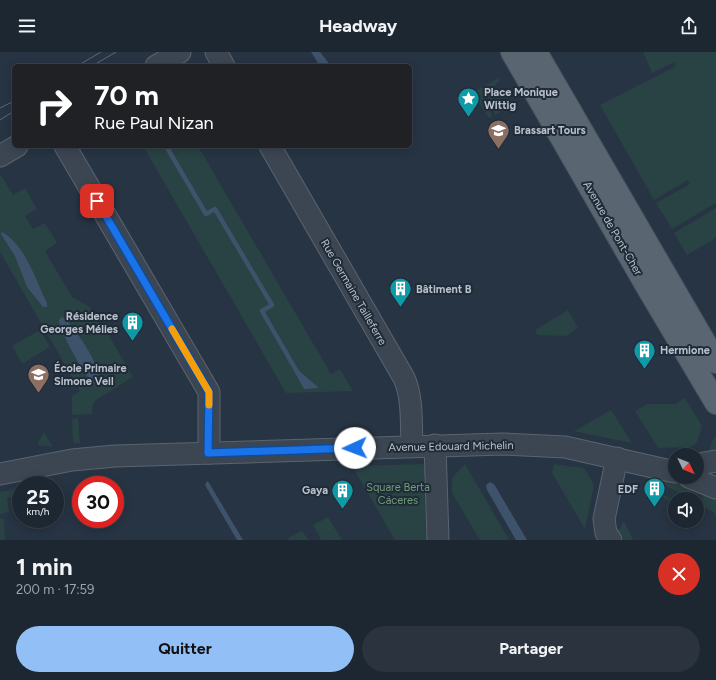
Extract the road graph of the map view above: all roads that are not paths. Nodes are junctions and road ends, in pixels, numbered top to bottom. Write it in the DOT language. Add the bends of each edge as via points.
graph roads {
  1 [pos="180,52"];
  2 [pos="216,52"];
  3 [pos="512,52"];
  4 [pos="536,52"];
  5 [pos="159,64"];
  6 [pos="223,64"];
  7 [pos="14,148"];
  8 [pos="66,148"];
  9 [pos="271,148"];
  10 [pos="0,156"];
  11 [pos="716,362"];
  12 [pos="716,403"];
  13 [pos="435,445"];
  14 [pos="412,446"];
  15 [pos="208,453"];
  16 [pos="617,458"];
  17 [pos="716,461"];
  18 [pos="704,463"];
  19 [pos="668,469"];
  20 [pos="0,474"];
  21 [pos="704,483"];
  22 [pos="716,488"];
  23 [pos="438,540"];
  24 [pos="610,540"];
  1 -- 5 [label="street"];
  2 -- 6 [label="street"];
  3 -- 12 [label="main road, Avenue de Pont-Cher" via="648,290"];
  4 -- 11 [label="main road, Avenue de Pont-Cher"];
  7 -- 10 [label="street"];
  8 -- 15 [label="street" via="209,392"];
  9 -- 14 [label="street, Rue Germaine Tailleferre" via="407,384"];
  13 -- 14 [label="street, Avenue Edouard Michelin"];
  13 -- 16 [label="street, Avenue Edouard Michelin" via="503,444 565,447"];
  13 -- 23 [label="street"];
  14 -- 15 [label="street, Avenue Edouard Michelin"];
  15 -- 20 [label="street, Avenue Edouard Michelin" via="100,457 28,467"];
  16 -- 19 [label="street, Avenue Edouard Michelin"];
  16 -- 24 [label="street" via="604,519"];
  17 -- 18 [label="street"];
  21 -- 22 [label="street"];
}
